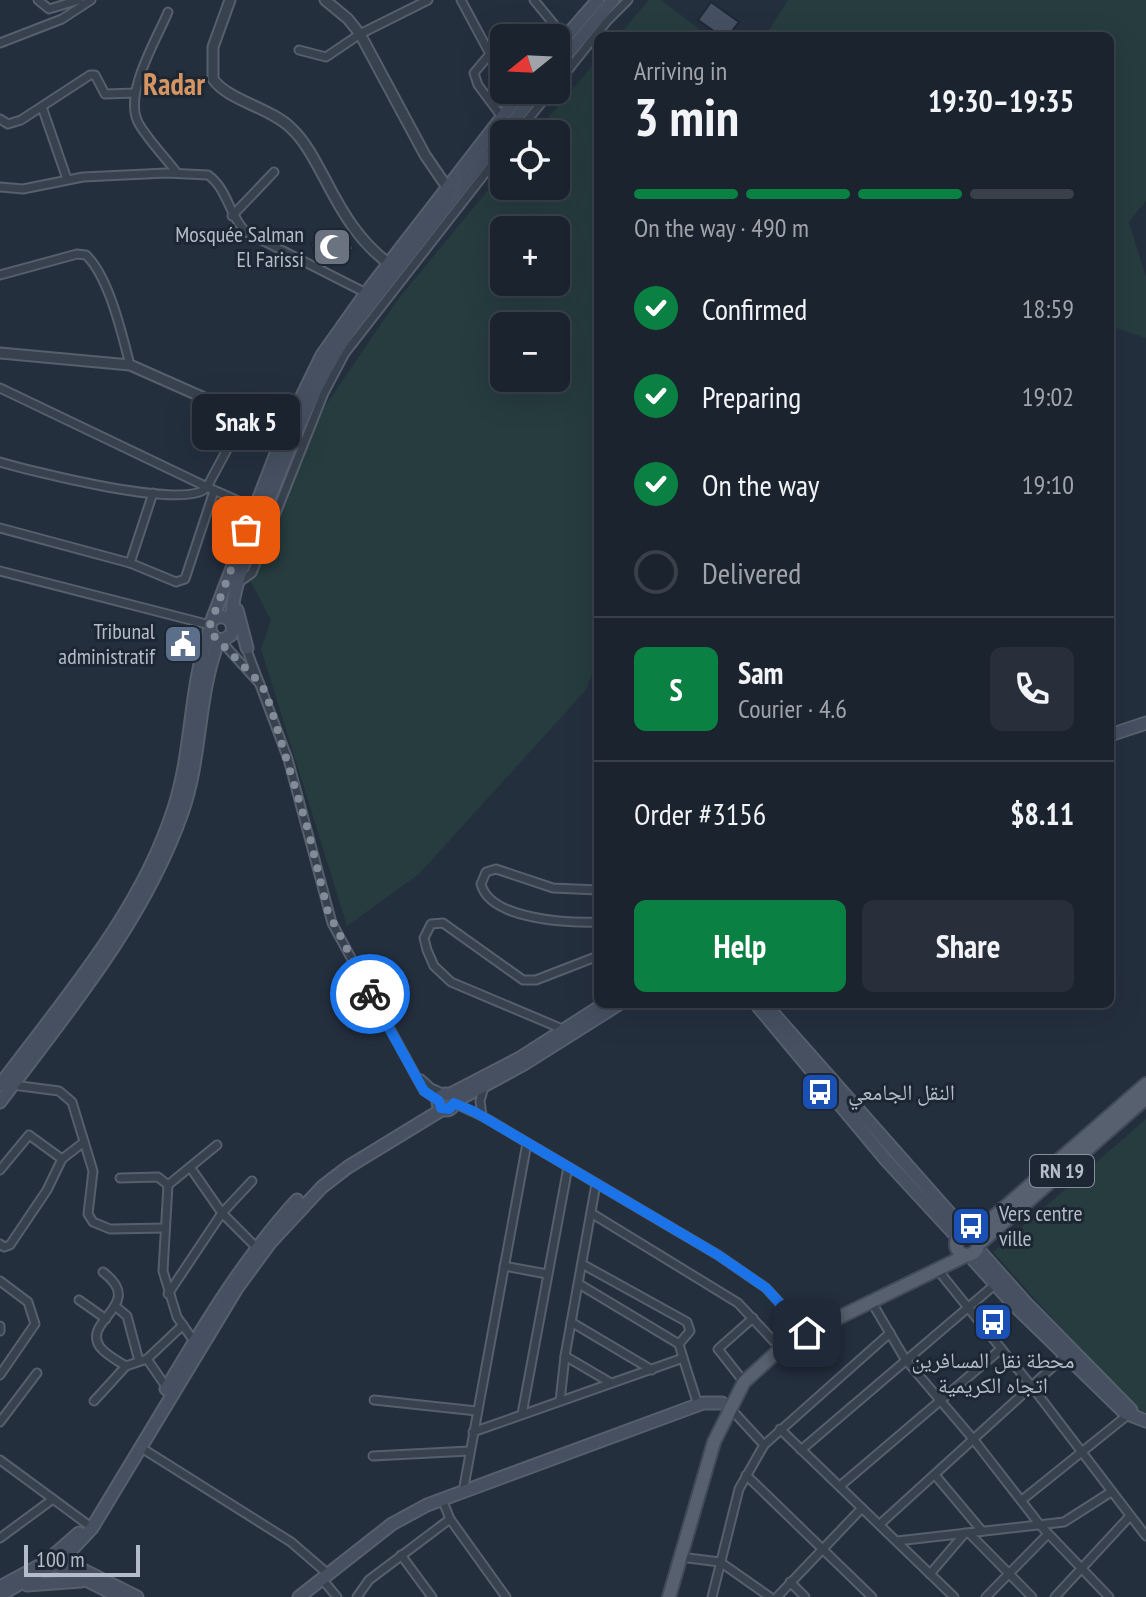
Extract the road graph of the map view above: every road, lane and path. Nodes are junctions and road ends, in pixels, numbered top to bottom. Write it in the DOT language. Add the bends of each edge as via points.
graph roads {
  1 [pos="38,0"];
  2 [pos="79,0"];
  3 [pos="91,0"];
  4 [pos="230,0"];
  5 [pos="325,0"];
  6 [pos="428,0"];
  7 [pos="461,0"];
  8 [pos="534,0"];
  9 [pos="598,0"];
  10 [pos="613,0"];
  11 [pos="628,0"];
  12 [pos="168,12"];
  13 [pos="554,24"];
  14 [pos="598,32"];
  15 [pos="360,34"];
  16 [pos="594,37"];
  17 [pos="570,41"];
  18 [pos="570,41"];
  19 [pos="0,43"];
  20 [pos="299,50"];
  21 [pos="570,67"];
  22 [pos="135,93"];
  23 [pos="512,104"];
  24 [pos="527,104"];
  25 [pos="541,104"];
  26 [pos="42,107"];
  27 [pos="502,117"];
  28 [pos="0,119"];
  29 [pos="527,120"];
  30 [pos="490,162"];
  31 [pos="274,172"];
  32 [pos="177,173"];
  33 [pos="67,179"];
  34 [pos="0,187"];
  35 [pos="454,196"];
  36 [pos="232,216"];
  37 [pos="393,266"];
  38 [pos="0,275"];
  39 [pos="366,293"];
  40 [pos="0,353"];
  41 [pos="130,365"];
  42 [pos="0,388"];
  43 [pos="245,416"];
  44 [pos="289,435"];
  45 [pos="0,462"];
  46 [pos="210,489"];
  47 [pos="153,493"];
  48 [pos="254,508"];
  49 [pos="0,528"];
  50 [pos="130,563"];
  51 [pos="0,571"];
  52 [pos="234,590"];
  53 [pos="211,624"];
  54 [pos="232,624"];
  55 [pos="220,640"];
  56 [pos="247,648"];
  57 [pos="262,685"];
  58 [pos="1146,723"];
  59 [pos="1114,734"];
  60 [pos="149,883"];
  61 [pos="594,890"];
  62 [pos="594,922"];
  63 [pos="594,958"];
  64 [pos="599,1008"];
  65 [pos="612,1008"];
  66 [pos="759,1008"];
  67 [pos="768,1008"];
  68 [pos="568,1032"];
  69 [pos="522,1061"];
  70 [pos="3,1084"];
  71 [pos="1146,1084"];
  72 [pos="485,1086"];
  73 [pos="1146,1098"];
  74 [pos="446,1101"];
  75 [pos="0,1102"];
  76 [pos="482,1116"];
  77 [pos="84,1142"];
  78 [pos="527,1143"];
  79 [pos="217,1145"];
  80 [pos="62,1159"];
  81 [pos="346,1164"];
  82 [pos="190,1167"];
  83 [pos="568,1167"];
  84 [pos="0,1170"];
  85 [pos="120,1178"];
  86 [pos="252,1181"];
  87 [pos="596,1184"];
  88 [pos="168,1185"];
  89 [pos="222,1213"];
  90 [pos="591,1213"];
  91 [pos="165,1228"];
  92 [pos="0,1244"];
  93 [pos="968,1245"];
  94 [pos="256,1247"];
  95 [pos="582,1264"];
  96 [pos="504,1266"];
  97 [pos="937,1269"];
  98 [pos="103,1272"];
  99 [pos="547,1274"];
  100 [pos="921,1277"];
  101 [pos="0,1281"];
  102 [pos="998,1281"];
  103 [pos="579,1284"];
  104 [pos="168,1294"];
  105 [pos="870,1299"];
  106 [pos="79,1300"];
  107 [pos="115,1306"];
  108 [pos="968,1308"];
  109 [pos="753,1318"];
  110 [pos="106,1319"];
  111 [pos="571,1322"];
  112 [pos="183,1325"];
  113 [pos="807,1333"];
  114 [pos="890,1333"];
  115 [pos="679,1344"];
  116 [pos="197,1346"];
  117 [pos="781,1349"];
  118 [pos="1001,1349"];
  119 [pos="1069,1352"];
  120 [pos="565,1356"];
  121 [pos="683,1358"];
  122 [pos="905,1359"];
  123 [pos="143,1360"];
  124 [pos="126,1366"];
  125 [pos="652,1370"];
  126 [pos="37,1373"];
  127 [pos="0,1375"];
  128 [pos="744,1382"];
  129 [pos="611,1384"];
  130 [pos="167,1388"];
  131 [pos="1033,1388"];
  132 [pos="374,1400"];
  133 [pos="941,1400"];
  134 [pos="94,1401"];
  135 [pos="560,1401"];
  136 [pos="698,1405"];
  137 [pos="730,1408"];
  138 [pos="477,1411"];
  139 [pos="522,1414"];
  140 [pos="1135,1416"];
  141 [pos="0,1422"];
  142 [pos="780,1429"];
  143 [pos="473,1432"];
  144 [pos="974,1440"];
  145 [pos="764,1445"];
  146 [pos="140,1447"];
  147 [pos="801,1450"];
  148 [pos="1081,1450"];
  149 [pos="469,1451"];
  150 [pos="373,1456"];
  151 [pos="1,1464"];
  152 [pos="746,1475"];
  153 [pos="935,1475"];
  154 [pos="840,1486"];
  155 [pos="463,1492"];
  156 [pos="1111,1492"];
  157 [pos="53,1499"];
  158 [pos="442,1499"];
  159 [pos="1022,1500"];
  160 [pos="862,1508"];
  161 [pos="1130,1516"];
  162 [pos="450,1519"];
  163 [pos="87,1524"];
  164 [pos="880,1524"];
  165 [pos="1040,1525"];
  166 [pos="982,1531"];
  167 [pos="967,1533"];
  168 [pos="1048,1534"];
  169 [pos="1146,1536"];
  170 [pos="0,1538"];
  171 [pos="897,1541"];
  172 [pos="74,1549"];
  173 [pos="823,1549"];
  174 [pos="401,1555"];
  175 [pos="680,1557"];
  176 [pos="56,1560"];
  177 [pos="720,1562"];
  178 [pos="1082,1568"];
  179 [pos="930,1574"];
  180 [pos="1009,1574"];
  181 [pos="83,1575"];
  182 [pos="325,1576"];
  183 [pos="790,1582"];
  184 [pos="22,1585"];
  185 [pos="0,1587"];
  186 [pos="0,1595"];
  187 [pos="120,1597"];
  188 [pos="137,1597"];
  189 [pos="299,1597"];
  190 [pos="337,1597"];
  191 [pos="357,1597"];
  192 [pos="432,1597"];
  193 [pos="506,1597"];
  194 [pos="669,1597"];
  195 [pos="712,1597"];
  196 [pos="770,1597"];
  197 [pos="777,1597"];
  198 [pos="805,1597"];
  199 [pos="872,1597"];
  200 [pos="954,1597"];
  201 [pos="986,1597"];
  202 [pos="1032,1597"];
  203 [pos="1055,1597"];
  204 [pos="1109,1597"];
  1 -- 2 [label="street" via="49,9"];
  3 -- 19 [label="street" via="51,24"];
  4 -- 37 [label="street" via="211,55 213,79 291,128 308,148 353,229"];
  5 -- 15 [label="street"];
  6 -- 15 [label="street"];
  7 -- 27 [label="street" via="490,54 474,73 475,81"];
  8 -- 13 [label="street"];
  9 -- 17 [label="main road"];
  10 -- 18 [label="main road"];
  11 -- 14 [label="street"];
  12 -- 22 [label="street"];
  15 -- 20 [label="street" via="326,57"];
  15 -- 35 [label="street"];
  16 -- 21 [label="street"];
  22 -- 26 [label="street" via="105,94 90,75"];
  22 -- 32 [label="street" via="137,121"];
  23 -- 27 [label="main road"];
  24 -- 35 [label="main road"];
  25 -- 29 [label="street"];
  26 -- 28 [label="street" via="13,123"];
  26 -- 33 [label="street"];
  27 -- 35 [label="main road"];
  30 -- 35 [label="street"];
  31 -- 36 [label="street"];
  32 -- 33 [label="street"];
  32 -- 36 [label="street" via="212,177"];
  33 -- 34 [label="street" via="23,189"];
  35 -- 37 [label="main road"];
  35 -- 52 [label="street" via="345,353 252,573"];
  36 -- 39 [label="street" via="265,245"];
  37 -- 39 [label="main road"];
  37 -- 44 [label="main road"];
  38 -- 41 [label="street" via="86,255 110,300"];
  39 -- 44 [label="main road" via="322,355"];
  40 -- 41 [label="street"];
  41 -- 43 [label="street"];
  42 -- 46 [label="street"];
  43 -- 44 [label="street"];
  43 -- 46 [label="street"];
  44 -- 48 [label="main road"];
  44 -- 52 [label="main road"];
  45 -- 47 [label="street" via="78,483"];
  46 -- 47 [label="street" via="191,496"];
  46 -- 48 [label="street"];
  46 -- 50 [label="street" via="185,579 176,582"];
  47 -- 50 [label="street"];
  48 -- 53 [label="main road"];
  49 -- 50 [label="street"];
  51 -- 53 [label="street"];
  52 -- 54 [label="main road"];
  52 -- 56 [label="main road"];
  53 -- 54 [label="main road" via="220,616"];
  53 -- 55 [label="main road" via="212,635"];
  53 -- 60 [label="main road" via="181,786"];
  54 -- 55 [label="main road" via="231,635"];
  54 -- 56 [label="street"];
  55 -- 57 [label="street"];
  55 -- 60 [label="main road" via="210,667 190,789"];
  56 -- 57 [label="street"];
  57 -- 74 [label="street" via="288,759 332,923 414,1071"];
  58 -- 59 [label="main road"];
  60 -- 70 [label="main road" via="118,940"];
  61 -- 62 [label="street" via="553,888 496,869 486,872 481,884 490,897 525,916"];
  63 -- 68 [label="street" via="523,980 443,923 431,924 425,932 431,959 451,982"];
  64 -- 68 [label="main road"];
  65 -- 68 [label="main road"];
  66 -- 93 [label="main road" via="886,1160"];
  67 -- 93 [label="main road"];
  68 -- 69 [label="main road"];
  69 -- 72 [label="main road"];
  69 -- 74 [label="main road"];
  70 -- 75 [label="main road"];
  70 -- 77 [label="street" via="67,1096"];
  71 -- 93 [label="main road, RN 19"];
  72 -- 74 [label="main road"];
  72 -- 76 [label="street"];
  73 -- 93 [label="main road, RN 19"];
  74 -- 76 [label="street"];
  74 -- 81 [label="main road"];
  76 -- 78 [label="street"];
  77 -- 80 [label="street"];
  77 -- 91 [label="street" via="93,1171 88,1214 93,1222 110,1229"];
  78 -- 83 [label="street"];
  78 -- 96 [label="street"];
  79 -- 82 [label="street"];
  80 -- 84 [label="street" via="29,1135"];
  80 -- 92 [label="street" via="10,1245"];
  81 -- 94 [label="main road" via="296,1201"];
  81 -- 116 [label="main road" via="270,1243"];
  82 -- 88 [label="street"];
  82 -- 89 [label="street"];
  83 -- 87 [label="street"];
  83 -- 99 [label="street"];
  85 -- 88 [label="street" via="158,1177"];
  86 -- 89 [label="street"];
  87 -- 90 [label="street"];
  87 -- 113 [label="street" via="756,1281"];
  88 -- 91 [label="street"];
  89 -- 94 [label="street"];
  89 -- 104 [label="street"];
  90 -- 95 [label="street"];
  90 -- 109 [label="street" via="726,1294"];
  91 -- 104 [label="street"];
  93 -- 97 [label="main road, RN 19"];
  93 -- 100 [label="main road, RN 19"];
  93 -- 102 [label="main road"];
  94 -- 116 [label="main road"];
  95 -- 103 [label="street"];
  95 -- 115 [label="street" via="687,1322 690,1331"];
  96 -- 99 [label="street"];
  96 -- 138 [label="street"];
  97 -- 100 [label="main road, RN 19"];
  97 -- 108 [label="street"];
  98 -- 107 [label="street" via="117,1283"];
  99 -- 139 [label="street"];
  100 -- 105 [label="main road, RN 19"];
  101 -- 127 [label="street" via="28,1302 35,1324"];
  102 -- 108 [label="street"];
  102 -- 119 [label="main road"];
  103 -- 111 [label="street"];
  103 -- 115 [label="street"];
  104 -- 112 [label="street"];
  105 -- 113 [label="main road, RN 19"];
  105 -- 114 [label="street"];
  106 -- 110 [label="street"];
  107 -- 110 [label="street"];
  107 -- 123 [label="street" via="127,1316"];
  108 -- 118 [label="street"];
  108 -- 122 [label="street"];
  109 -- 117 [label="street"];
  109 -- 128 [label="street" via="718,1349"];
  110 -- 124 [label="street" via="97,1340"];
  111 -- 120 [label="street"];
  111 -- 125 [label="street"];
  112 -- 116 [label="street"];
  112 -- 123 [label="street"];
  113 -- 117 [label="main road, RN 19"];
  114 -- 122 [label="street"];
  114 -- 142 [label="street"];
  115 -- 121 [label="street"];
  116 -- 130 [label="main road"];
  116 -- 146 [label="main road"];
  117 -- 128 [label="main road, RN 19"];
  118 -- 131 [label="street"];
  118 -- 133 [label="street"];
  119 -- 131 [label="street"];
  119 -- 140 [label="main road"];
  120 -- 129 [label="street"];
  120 -- 135 [label="street"];
  121 -- 125 [label="street"];
  121 -- 136 [label="street"];
  122 -- 133 [label="street"];
  122 -- 147 [label="street"];
  123 -- 124 [label="street"];
  123 -- 130 [label="street"];
  124 -- 134 [label="street"];
  125 -- 129 [label="street"];
  126 -- 141 [label="street"];
  128 -- 137 [label="main road, RN 19"];
  129 -- 135 [label="street"];
  130 -- 163 [label="main road"];
  131 -- 144 [label="street"];
  131 -- 148 [label="street"];
  132 -- 138 [label="street"];
  133 -- 144 [label="street"];
  133 -- 154 [label="street"];
  135 -- 139 [label="street"];
  136 -- 137 [label="main road" via="713,1402"];
  136 -- 155 [label="main road"];
  137 -- 145 [label="street"];
  137 -- 175 [label="main road, RN 19" via="698,1488"];
  138 -- 143 [label="street"];
  139 -- 143 [label="street"];
  140 -- 148 [label="street"];
  142 -- 145 [label="street"];
  142 -- 147 [label="street"];
  143 -- 149 [label="street"];
  144 -- 153 [label="street"];
  144 -- 159 [label="street"];
  145 -- 152 [label="street"];
  146 -- 172 [label="main road"];
  146 -- 182 [label="street" via="291,1542"];
  147 -- 154 [label="street"];
  148 -- 156 [label="street"];
  148 -- 159 [label="street"];
  149 -- 150 [label="street"];
  149 -- 155 [label="street"];
  151 -- 157 [label="street"];
  152 -- 173 [label="street"];
  152 -- 177 [label="street"];
  153 -- 164 [label="street"];
  153 -- 166 [label="street"];
  154 -- 160 [label="street"];
  155 -- 158 [label="main road"];
  156 -- 161 [label="street"];
  156 -- 165 [label="street" via="1076,1517"];
  157 -- 163 [label="street"];
  157 -- 170 [label="street"];
  158 -- 162 [label="street"];
  158 -- 182 [label="main road" via="407,1514"];
  159 -- 165 [label="street"];
  160 -- 164 [label="street"];
  160 -- 173 [label="street"];
  161 -- 169 [label="street"];
  161 -- 178 [label="street"];
  162 -- 174 [label="street"];
  162 -- 193 [label="street"];
  163 -- 176 [label="main road"];
  164 -- 171 [label="street"];
  165 -- 166 [label="street"];
  165 -- 168 [label="street"];
  166 -- 167 [label="street"];
  167 -- 171 [label="street"];
  167 -- 179 [label="street"];
  167 -- 180 [label="street"];
  168 -- 178 [label="street"];
  168 -- 180 [label="street"];
  171 -- 179 [label="street"];
  172 -- 176 [label="main road"];
  172 -- 181 [label="main road"];
  173 -- 183 [label="street"];
  173 -- 199 [label="street"];
  174 -- 191 [label="street" via="369,1580"];
  174 -- 192 [label="street"];
  175 -- 177 [label="street"];
  175 -- 194 [label="main road, RN 19"];
  176 -- 181 [label="main road"];
  176 -- 184 [label="main road"];
  176 -- 185 [label="main road"];
  177 -- 195 [label="street"];
  177 -- 196 [label="street"];
  178 -- 203 [label="street"];
  178 -- 204 [label="street"];
  179 -- 200 [label="street"];
  180 -- 201 [label="street"];
  180 -- 202 [label="street"];
  181 -- 184 [label="main road"];
  181 -- 187 [label="main road"];
  181 -- 188 [label="main road"];
  182 -- 189 [label="main road"];
  182 -- 190 [label="street"];
  183 -- 197 [label="street"];
  183 -- 198 [label="street"];
  184 -- 186 [label="main road"];
}
